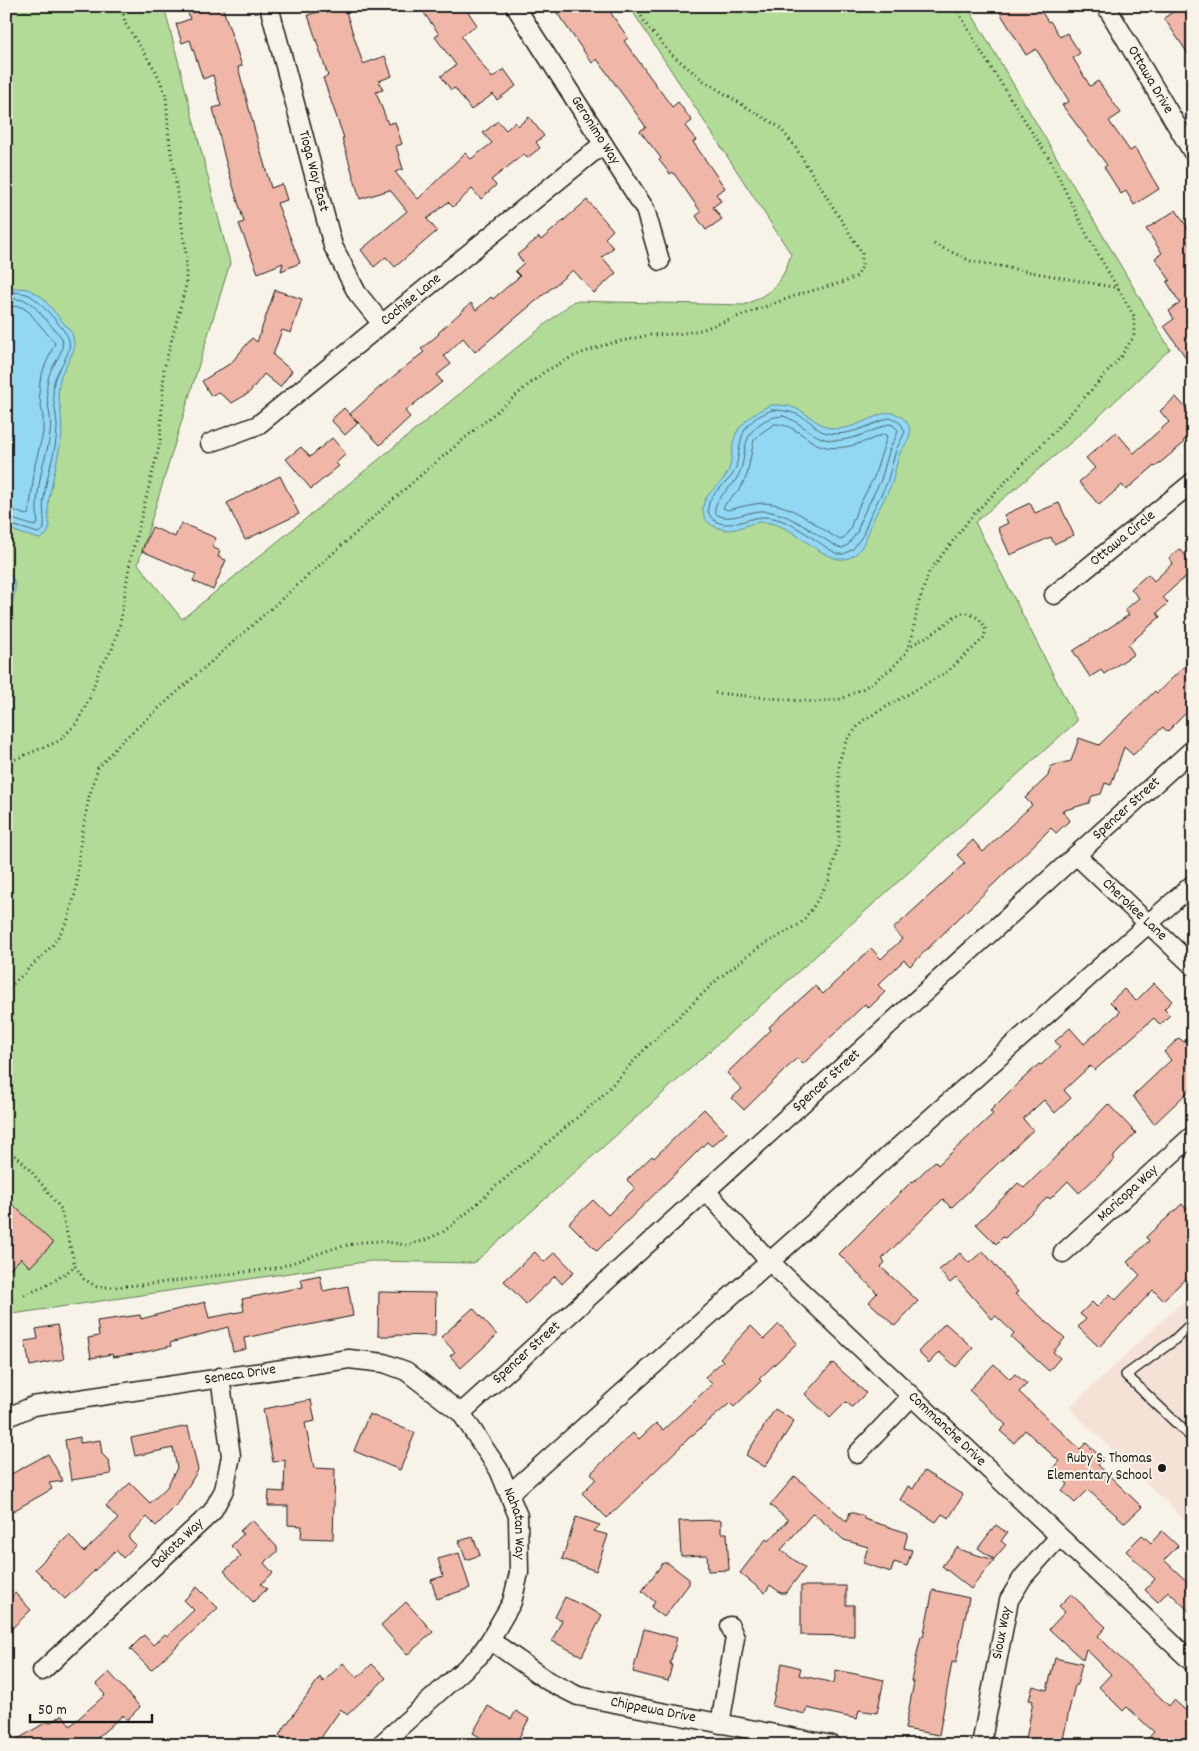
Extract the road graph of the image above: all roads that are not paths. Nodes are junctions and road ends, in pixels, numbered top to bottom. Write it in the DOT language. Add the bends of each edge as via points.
graph roads {
  1 [pos="269,6"];
  2 [pos="515,6"];
  3 [pos="1106,6"];
  4 [pos="603,144"];
  5 [pos="1193,153"];
  6 [pos="660,261"];
  7 [pos="382,324"];
  8 [pos="210,442"];
  9 [pos="1193,482"];
  10 [pos="1054,595"];
  11 [pos="1193,749"];
  12 [pos="1076,854"];
  13 [pos="1193,884"];
  14 [pos="1149,924"];
  15 [pos="1193,966"];
  16 [pos="1193,1135"];
  17 [pos="706,1191"];
  18 [pos="1063,1253"];
  19 [pos="769,1261"];
  20 [pos="1193,1322"];
  21 [pos="220,1377"];
  22 [pos="911,1397"];
  23 [pos="462,1413"];
  24 [pos="6,1418"];
  25 [pos="1193,1440"];
  26 [pos="857,1454"];
  27 [pos="509,1494"];
  28 [pos="1059,1537"];
  29 [pos="730,1626"];
  30 [pos="490,1640"];
  31 [pos="1193,1663"];
  32 [pos="42,1670"];
  33 [pos="720,1724"];
  34 [pos="380,1745"];
  35 [pos="832,1745"];
  36 [pos="981,1745"];
  1 -- 7 [label="street, Tioga Way East" via="333,246 357,293"];
  2 -- 4 [label="street, Geronimo Way"];
  3 -- 5 [label="street, Ottawa Drive"];
  4 -- 6 [label="street, Geronimo Way" via="645,209"];
  4 -- 7 [label="street, Cochise Lane"];
  7 -- 8 [label="street, Cochise Lane" via="258,425"];
  9 -- 10 [label="street, Ottawa Circle"];
  11 -- 12 [label="street, Spencer Street"];
  12 -- 14 [label="street, Cherokee Lane"];
  12 -- 17 [label="street, Spencer Street"];
  13 -- 14 [label="street"];
  14 -- 15 [label="street, Cherokee Lane"];
  14 -- 19 [label="street"];
  16 -- 18 [label="street, Maricopa Way"];
  17 -- 19 [label="street, Commanche Drive"];
  17 -- 23 [label="street, Spencer Street"];
  19 -- 22 [label="street, Commanche Drive"];
  19 -- 27 [label="street"];
  20 -- 25 [label="lane" via="1126,1375"];
  21 -- 23 [label="street, Seneca Drive" via="350,1359 384,1363 406,1372"];
  21 -- 24 [label="street, Seneca Drive" via="33,1406"];
  21 -- 32 [label="street, Dakota Way" via="230,1456 224,1490 212,1512"];
  22 -- 26 [label="street"];
  22 -- 28 [label="street, Commanche Drive"];
  23 -- 27 [label="street, Nahatan Way" via="499,1470"];
  27 -- 30 [label="street, Nahatan Way" via="518,1516 519,1573 512,1602"];
  28 -- 31 [label="street, Commanche Drive"];
  28 -- 36 [label="street, Sioux Way" via="1023,1577 1009,1600"];
  29 -- 33 [label="street" via="736,1638"];
  30 -- 33 [label="street, Chippewa Drive" via="548,1681 578,1696"];
  30 -- 34 [label="street, Nahatan Way" via="479,1656"];
  33 -- 35 [label="street, Chippewa Drive"];
}
